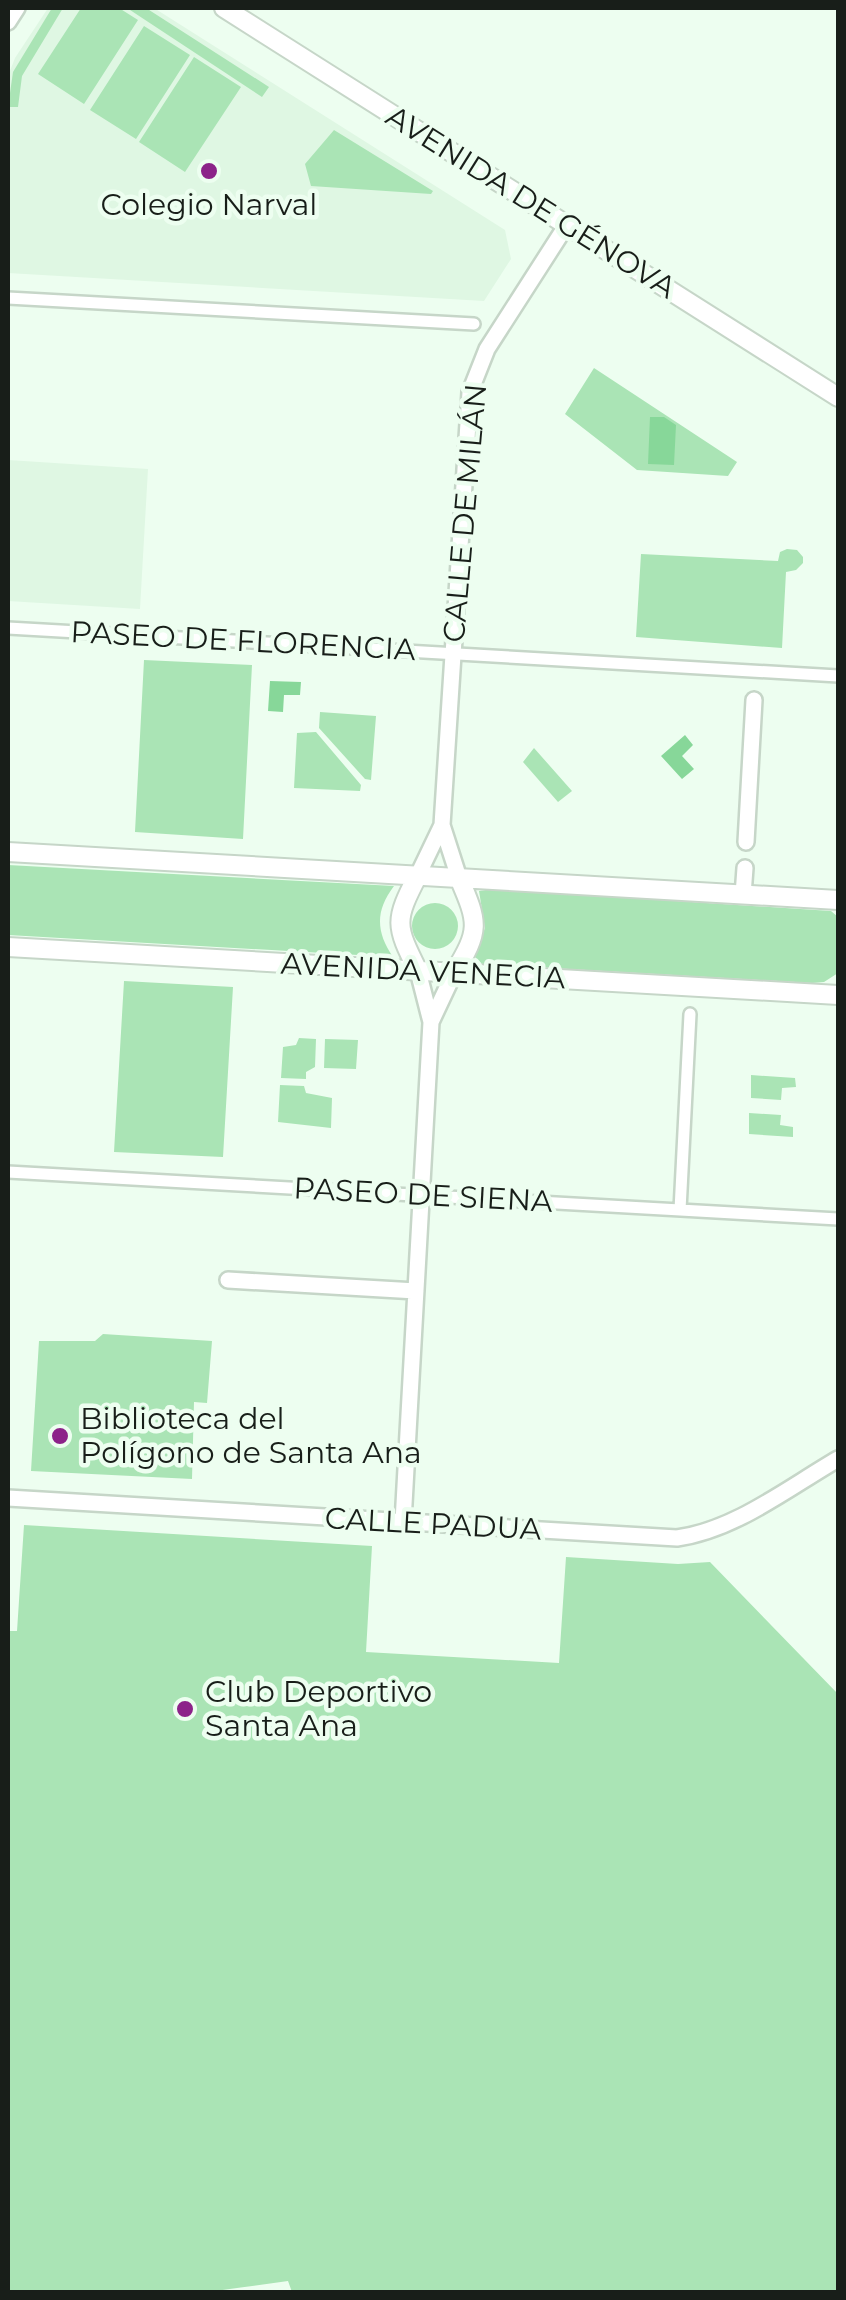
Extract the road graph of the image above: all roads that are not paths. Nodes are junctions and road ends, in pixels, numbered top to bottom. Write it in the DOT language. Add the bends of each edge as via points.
graph roads {
  1 [pos="224,8"];
  2 [pos="566,226"];
  3 [pos="8,298"];
  4 [pos="474,324"];
  5 [pos="838,397"];
  6 [pos="8,628"];
  7 [pos="453,654"];
  8 [pos="838,676"];
  9 [pos="754,700"];
  10 [pos="442,825"];
  11 [pos="746,842"];
  12 [pos="8,852"];
  13 [pos="744,868"];
  14 [pos="418,875"];
  15 [pos="459,878"];
  16 [pos="743,895"];
  17 [pos="838,900"];
  18 [pos="8,946"];
  19 [pos="418,971"];
  20 [pos="454,973"];
  21 [pos="837,994"];
  22 [pos="690,1014"];
  23 [pos="431,1022"];
  24 [pos="8,1172"];
  25 [pos="422,1195"];
  26 [pos="680,1210"];
  27 [pos="838,1219"];
  28 [pos="228,1280"];
  29 [pos="416,1291"];
  30 [pos="838,1459"];
  31 [pos="8,1498"];
  32 [pos="403,1522"];
  1 -- 2 [label="street, AVENIDA DE GÉNOVA"];
  2 -- 5 [label="street, AVENIDA DE GÉNOVA"];
  2 -- 7 [label="street, CALLE DE MILÁN" via="474,377"];
  3 -- 4 [label="street"];
  6 -- 7 [label="street, PASEO DE FLORENCIA"];
  7 -- 8 [label="street, PASEO DE FLORENCIA"];
  7 -- 10 [label="street, CALLE DE MILÁN"];
  9 -- 11 [label="street"];
  10 -- 14 [label="street, CALLE DE MILÁN"];
  10 -- 15 [label="street, CALLE DE MILÁN"];
  12 -- 14 [label="street"];
  13 -- 16 [label="street"];
  14 -- 15 [label="street"];
  14 -- 19 [label="street" via="402,908 399,935"];
  15 -- 16 [label="street"];
  15 -- 20 [label="street" via="474,914 473,942"];
  16 -- 17 [label="street"];
  18 -- 19 [label="street, AVENIDA VENECIA"];
  19 -- 20 [label="street, AVENIDA VENECIA"];
  19 -- 23 [label="street"];
  20 -- 21 [label="street, AVENIDA VENECIA"];
  20 -- 23 [label="street"];
  22 -- 26 [label="street"];
  23 -- 25 [label="street"];
  24 -- 25 [label="street, PASEO DE SIENA"];
  25 -- 26 [label="street, PASEO DE SIENA"];
  25 -- 29 [label="street"];
  26 -- 27 [label="street, PASEO DE SIENA"];
  28 -- 29 [label="street"];
  29 -- 32 [label="street"];
  30 -- 32 [label="street, CALLE PADUA" via="726,1524 690,1536"];
  31 -- 32 [label="street, CALLE PADUA"];
}
